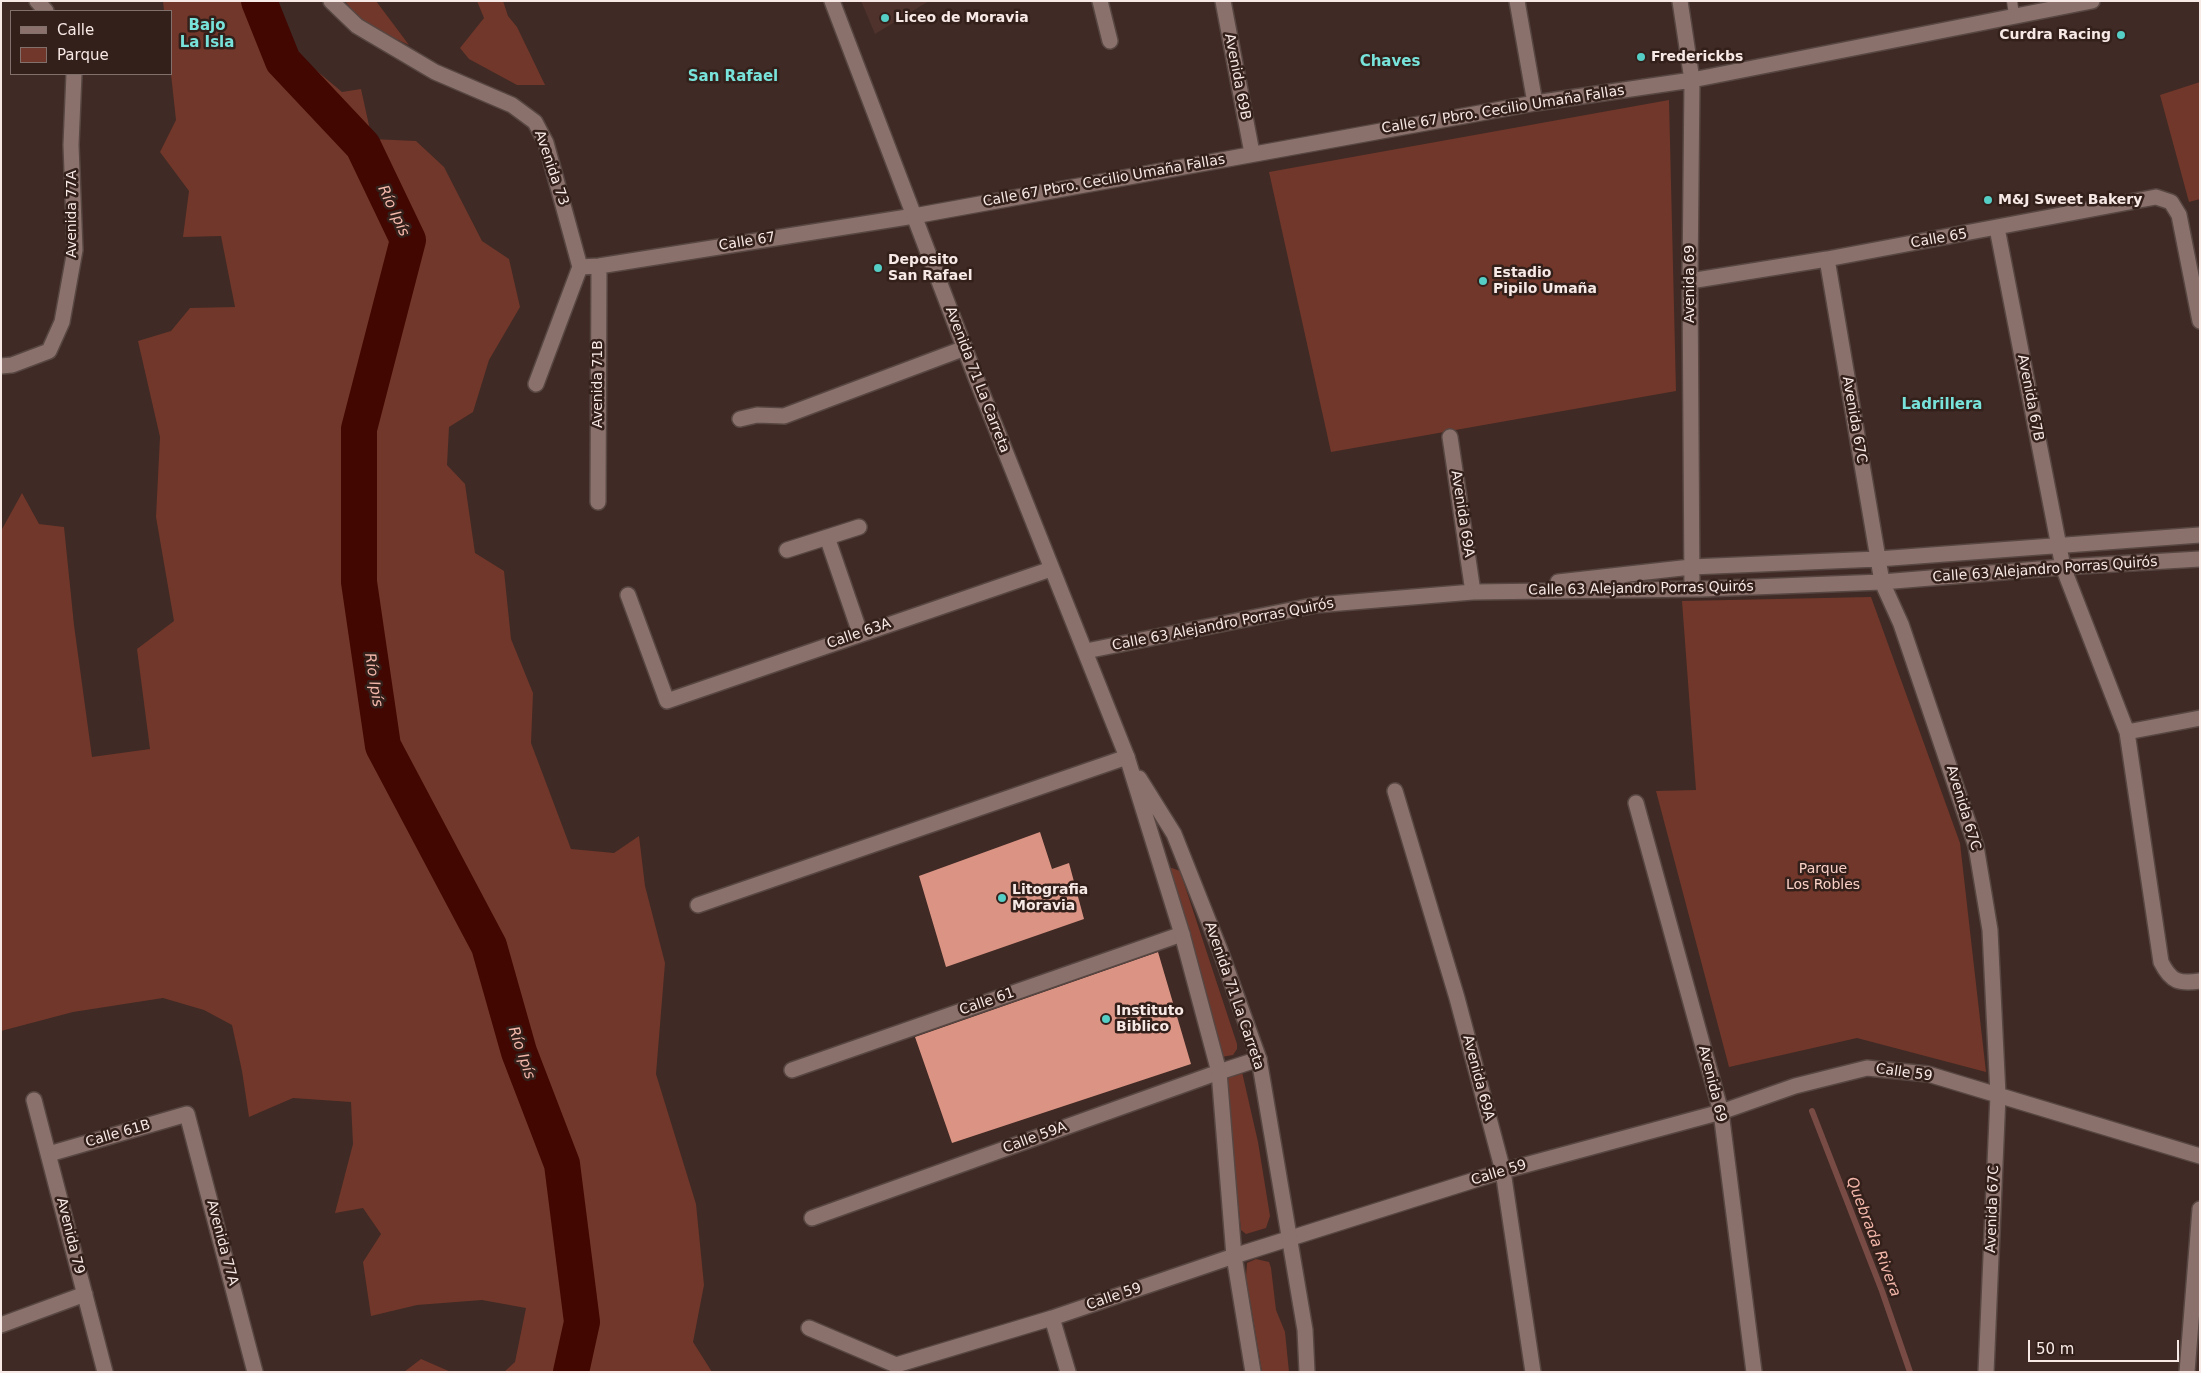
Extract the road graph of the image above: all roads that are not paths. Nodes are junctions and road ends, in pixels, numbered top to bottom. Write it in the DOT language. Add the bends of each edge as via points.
graph roads {
  1 [pos="331,1"];
  2 [pos="832,1"];
  3 [pos="1100,1"];
  4 [pos="1223,1"];
  5 [pos="1518,1"];
  6 [pos="1680,1"];
  7 [pos="2092,1"];
  8 [pos="2013,8"];
  9 [pos="1110,41"];
  10 [pos="74,75"];
  11 [pos="1692,80"];
  12 [pos="1535,103"];
  13 [pos="1252,153"];
  14 [pos="914,216"];
  15 [pos="1997,228"];
  16 [pos="1826,260"];
  17 [pos="598,266"];
  18 [pos="580,267"];
  19 [pos="1690,281"];
  20 [pos="2200,321"];
  21 [pos="965,348"];
  22 [pos="1,366"];
  23 [pos="536,384"];
  24 [pos="740,419"];
  25 [pos="1450,437"];
  26 [pos="598,502"];
  27 [pos="859,527"];
  28 [pos="2200,535"];
  29 [pos="827,537"];
  30 [pos="2059,545"];
  31 [pos="787,550"];
  32 [pos="1878,559"];
  33 [pos="2200,559"];
  34 [pos="1691,567"];
  35 [pos="2063,567"];
  36 [pos="1051,569"];
  37 [pos="1882,582"];
  38 [pos="1692,589"];
  39 [pos="1474,592"];
  40 [pos="628,595"];
  41 [pos="860,633"];
  42 [pos="1086,651"];
  43 [pos="2200,718"];
  44 [pos="2127,732"];
  45 [pos="1127,757"];
  46 [pos="1395,791"];
  47 [pos="1636,803"];
  48 [pos="698,905"];
  49 [pos="1182,934"];
  50 [pos="2200,981"];
  51 [pos="1259,1059"];
  52 [pos="792,1070"];
  53 [pos="1219,1072"];
  54 [pos="1998,1096"];
  55 [pos="34,1100"];
  56 [pos="1721,1112"];
  57 [pos="187,1114"];
  58 [pos="49,1154"];
  59 [pos="2200,1156"];
  60 [pos="1503,1171"];
  61 [pos="2200,1209"];
  62 [pos="812,1218"];
  63 [pos="1290,1240"];
  64 [pos="1234,1256"];
  65 [pos="85,1294"];
  66 [pos="1052,1318"];
  67 [pos="1,1325"];
  68 [pos="809,1328"];
  69 [pos="897,1369"];
  70 [pos="105,1372"];
  71 [pos="255,1372"];
  72 [pos="1068,1372"];
  73 [pos="1252,1372"];
  74 [pos="1307,1372"];
  75 [pos="1533,1372"];
  76 [pos="1754,1372"];
  77 [pos="1986,1372"];
  78 [pos="2187,1372"];
  1 -- 18 [label="street, Avenida 73" via="357,26 434,72 512,105 535,122 546,143"];
  2 -- 14 [label="street, Avenida 71 La Carreta"];
  3 -- 9 [label="street"];
  4 -- 13 [label="street, Avenida 69B"];
  5 -- 12 [label="street"];
  6 -- 11 [label="street, Avenida 69"];
  7 -- 8 [label="street, Calle 67 Pbro. Cecilio Umaña Fallas"];
  8 -- 11 [label="street, Calle 67 Pbro. Cecilio Umaña Fallas"];
  10 -- 22 [label="street, Avenida 77A" via="71,145 75,250 62,322 49,351"];
  11 -- 12 [label="street, Calle 67 Pbro. Cecilio Umaña Fallas"];
  11 -- 19 [label="street, Avenida 69"];
  12 -- 13 [label="street, Calle 67 Pbro. Cecilio Umaña Fallas"];
  13 -- 14 [label="street, Calle 67 Pbro. Cecilio Umaña Fallas"];
  14 -- 17 [label="street, Calle 67"];
  14 -- 21 [label="street, Avenida 71 La Carreta"];
  15 -- 16 [label="street, Calle 65"];
  15 -- 20 [label="street, Calle 65" via="2156,197 2171,202 2179,215"];
  15 -- 30 [label="street, Avenida 67B"];
  16 -- 19 [label="street, Calle 65"];
  16 -- 32 [label="street, Avenida 67C"];
  17 -- 18 [label="street, Calle 67"];
  17 -- 26 [label="street, Avenida 71B"];
  18 -- 23 [label="street"];
  19 -- 34 [label="street, Avenida 69"];
  21 -- 24 [label="street" via="784,416 756,414"];
  21 -- 36 [label="street, Avenida 71 La Carreta"];
  25 -- 39 [label="street, Avenida 69A"];
  27 -- 29 [label="street"];
  28 -- 30 [label="street, Calle 63 Alejandro Porras Quirós"];
  29 -- 31 [label="street"];
  29 -- 41 [label="street"];
  30 -- 32 [label="street, Calle 63 Alejandro Porras Quirós"];
  30 -- 35 [label="street, Avenida 67B"];
  32 -- 34 [label="street, Calle 63 Alejandro Porras Quirós"];
  32 -- 37 [label="street, Avenida 67C"];
  33 -- 35 [label="street, Calle 63 Alejandro Porras Quirós"];
  34 -- 38 [label="street, Avenida 69"];
  34 -- 39 [label="street, Calle 63 Alejandro Porras Quirós"];
  35 -- 37 [label="street, Calle 63 Alejandro Porras Quirós"];
  35 -- 44 [label="street, Avenida 67B"];
  36 -- 41 [label="street, Calle 63A"];
  36 -- 42 [label="street, Avenida 71 La Carreta"];
  37 -- 38 [label="street, Calle 63 Alejandro Porras Quirós"];
  37 -- 54 [label="street, Avenida 67C" via="1901,624 1976,846 1990,930"];
  38 -- 39 [label="street, Calle 63 Alejandro Porras Quirós"];
  39 -- 42 [label="street, Calle 63 Alejandro Porras Quirós" via="1316,605"];
  40 -- 41 [label="street, Calle 63A" via="667,701"];
  42 -- 45 [label="street, Avenida 71 La Carreta"];
  43 -- 44 [label="street"];
  44 -- 50 [label="street, Avenida 67B" via="2161,962 2168,976 2184,983"];
  45 -- 48 [label="street"];
  45 -- 49 [label="street, Avenida 71 La Carreta"];
  45 -- 51 [label="street, Avenida 71 La Carreta" via="1174,834"];
  46 -- 60 [label="street, Avenida 69A" via="1457,998"];
  47 -- 56 [label="street, Avenida 69"];
  49 -- 52 [label="street, Calle 61"];
  49 -- 53 [label="street, Avenida 71 La Carreta"];
  51 -- 53 [label="street, Calle 59A"];
  51 -- 63 [label="street, Avenida 71 La Carreta"];
  53 -- 62 [label="street, Calle 59A"];
  53 -- 64 [label="street, Avenida 71 La Carreta"];
  54 -- 56 [label="street, Calle 59" via="1928,1074 1867,1068 1795,1086"];
  54 -- 59 [label="street, Calle 59"];
  54 -- 77 [label="street, Avenida 67C"];
  55 -- 58 [label="street, Avenida 79"];
  56 -- 60 [label="street, Calle 59"];
  56 -- 76 [label="street, Avenida 69"];
  57 -- 58 [label="street, Calle 61B"];
  57 -- 71 [label="street, Avenida 77A"];
  58 -- 65 [label="street, Avenida 79"];
  60 -- 63 [label="street, Calle 59"];
  60 -- 75 [label="street, Avenida 69A"];
  61 -- 78 [label="street"];
  63 -- 64 [label="street, Calle 59"];
  63 -- 74 [label="street, Avenida 71 La Carreta"];
  64 -- 66 [label="street, Calle 59"];
  64 -- 73 [label="street, Avenida 71 La Carreta"];
  65 -- 67 [label="street"];
  65 -- 70 [label="street, Avenida 79"];
  66 -- 69 [label="street, Calle 59"];
  66 -- 72 [label="street"];
  68 -- 69 [label="street, Calle 59"];
}
